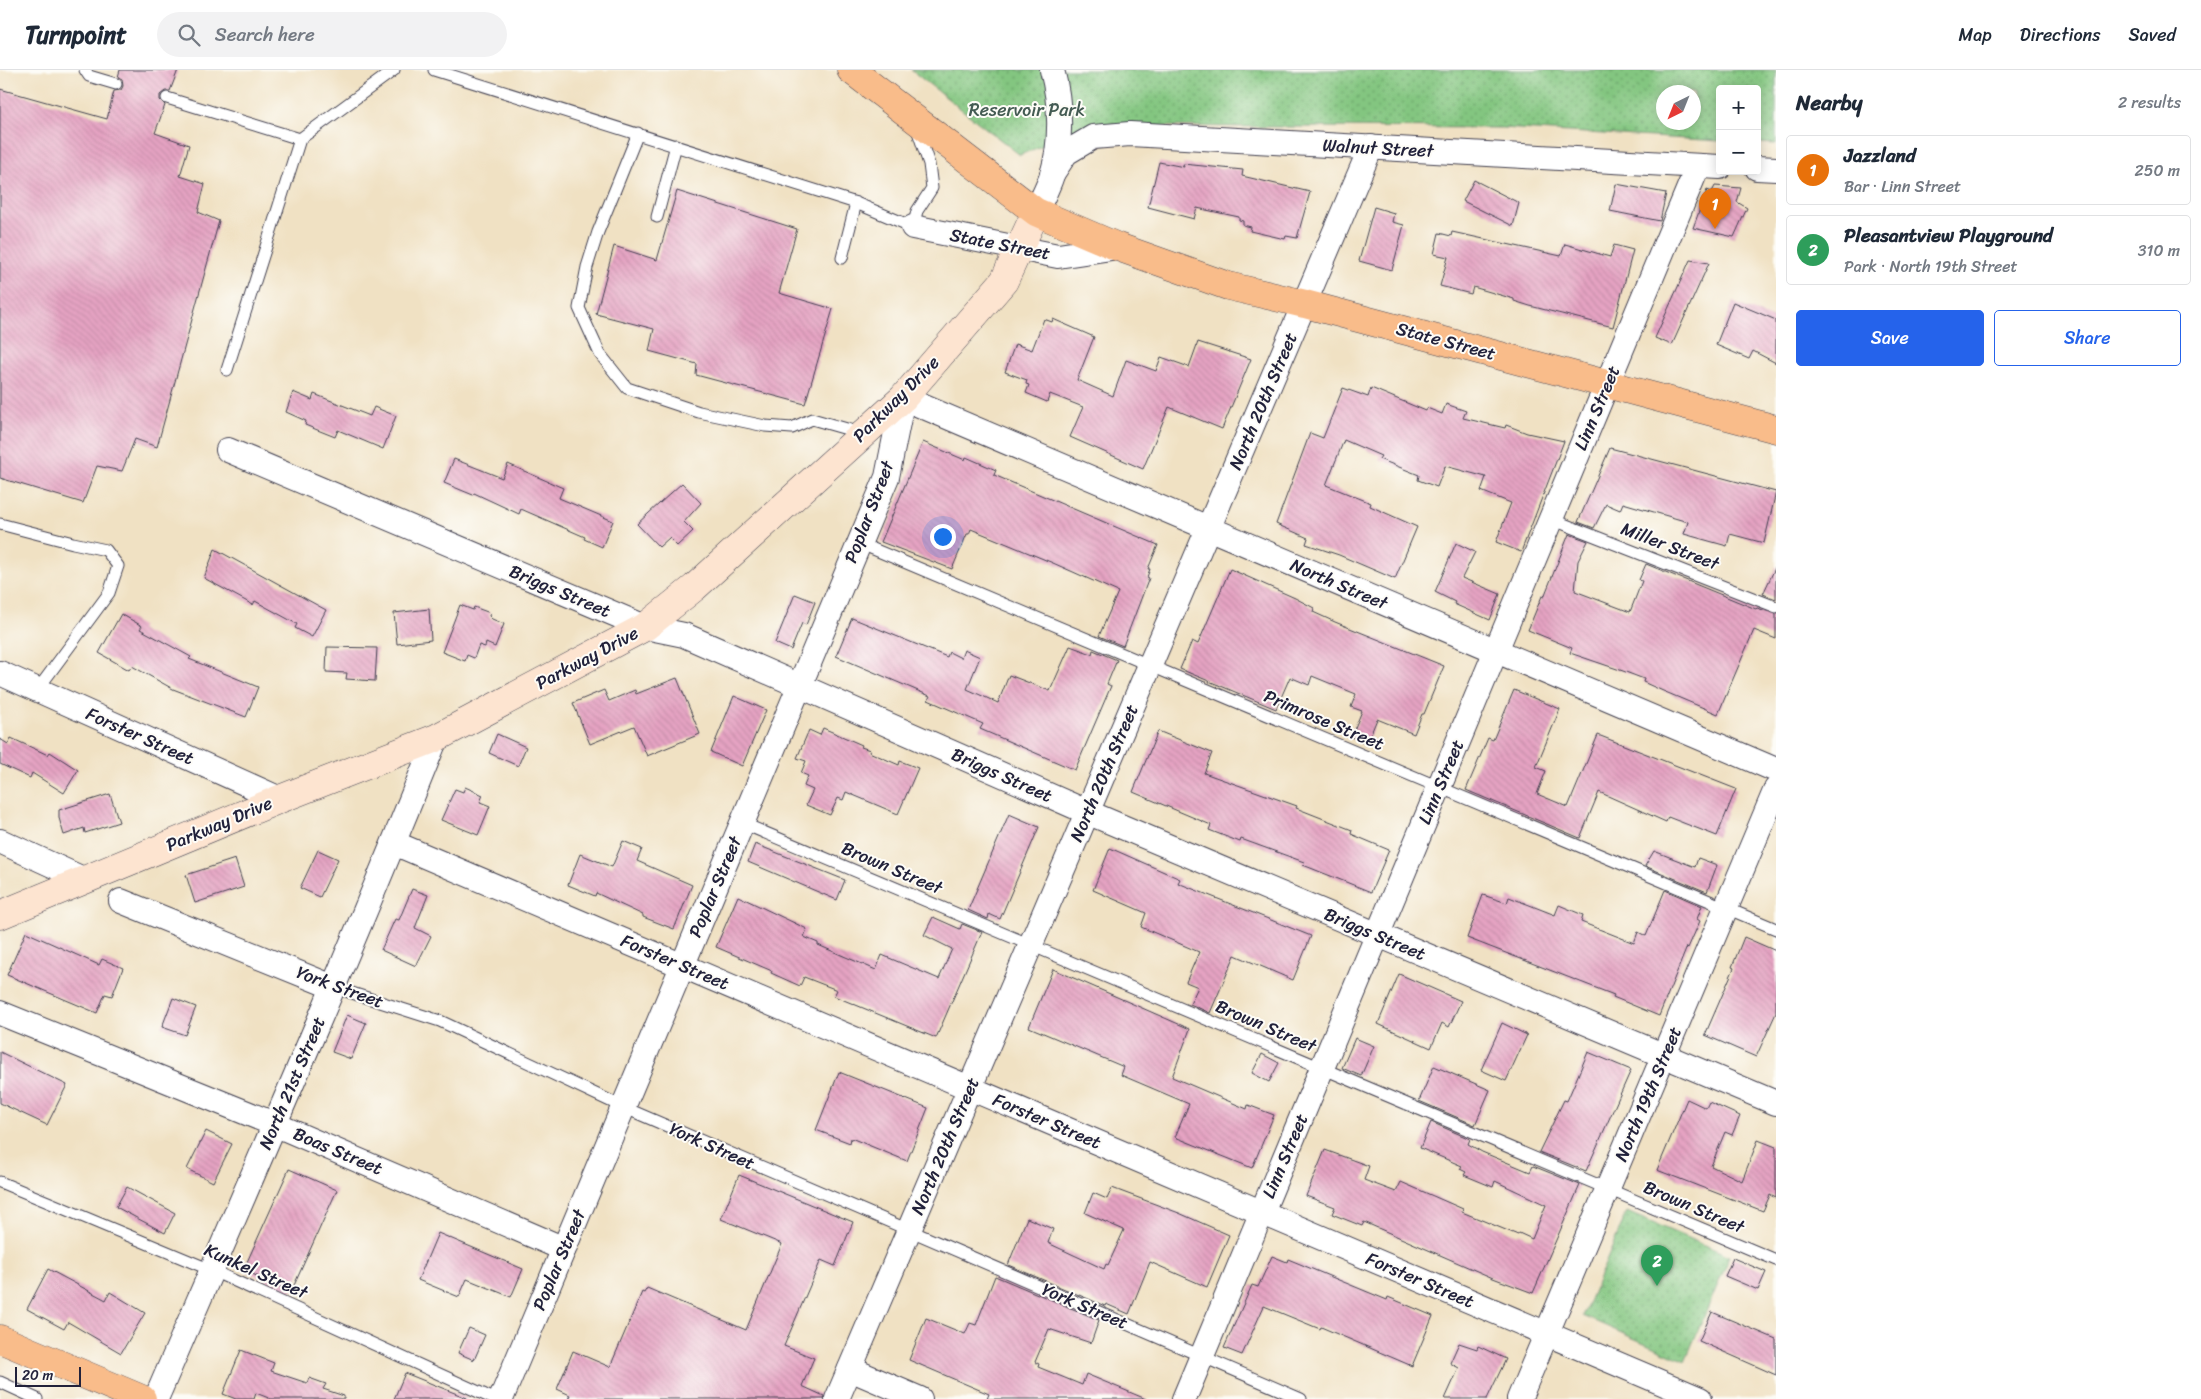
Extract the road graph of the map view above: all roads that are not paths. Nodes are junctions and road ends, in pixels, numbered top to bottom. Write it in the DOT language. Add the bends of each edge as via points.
graph roads {
  1 [pos="394,70"];
  2 [pos="434,70"];
  3 [pos="852,70"];
  4 [pos="1052,70"];
  5 [pos="88,72"];
  6 [pos="116,84"];
  7 [pos="167,98"];
  8 [pos="913,118"];
  9 [pos="638,133"];
  10 [pos="300,139"];
  11 [pos="676,145"];
  12 [pos="1371,147"];
  13 [pos="1709,166"];
  14 [pos="1761,168"];
  15 [pos="1776,169"];
  16 [pos="1052,174"];
  17 [pos="856,203"];
  18 [pos="1036,212"];
  19 [pos="657,217"];
  20 [pos="913,227"];
  21 [pos="1021,248"];
  22 [pos="1118,248"];
  23 [pos="842,258"];
  24 [pos="1305,304"];
  25 [pos="227,370"];
  26 [pos="1607,384"];
  27 [pos="903,398"];
  28 [pos="1776,428"];
  29 [pos="862,433"];
  30 [pos="228,450"];
  31 [pos="1551,519"];
  32 [pos="0,524"];
  33 [pos="1208,529"];
  34 [pos="859,543"];
  35 [pos="1776,607"];
  36 [pos="645,627"];
  37 [pos="1496,651"];
  38 [pos="1150,666"];
  39 [pos="0,673"];
  40 [pos="799,686"];
  41 [pos="38,690"];
  42 [pos="436,738"];
  43 [pos="1776,770"];
  44 [pos="1439,788"];
  45 [pos="1776,789"];
  46 [pos="280,799"];
  47 [pos="1087,812"];
  48 [pos="742,823"];
  49 [pos="0,841"];
  50 [pos="394,843"];
  51 [pos="86,880"];
  52 [pos="121,901"];
  53 [pos="1726,908"];
  54 [pos="0,915"];
  55 [pos="1776,929"];
  56 [pos="1377,935"];
  57 [pos="1031,945"];
  58 [pos="682,965"];
  59 [pos="334,987"];
  60 [pos="0,1013"];
  61 [pos="1664,1056"];
  62 [pos="1322,1068"];
  63 [pos="970,1088"];
  64 [pos="1776,1103"];
  65 [pos="623,1107"];
  66 [pos="274,1124"];
  67 [pos="0,1182"];
  68 [pos="1607,1189"];
  69 [pos="1262,1212"];
  70 [pos="909,1230"];
  71 [pos="564,1249"];
  72 [pos="1776,1260"];
  73 [pos="211,1270"];
  74 [pos="1547,1334"];
  75 [pos="0,1339"];
  76 [pos="1202,1356"];
  77 [pos="850,1369"];
  78 [pos="0,1382"];
  79 [pos="37,1399"];
  80 [pos="142,1399"];
  81 [pos="156,1399"];
  82 [pos="494,1399"];
  83 [pos="501,1399"];
  84 [pos="837,1399"];
  85 [pos="920,1399"];
  86 [pos="1184,1399"];
  87 [pos="1301,1399"];
  88 [pos="1519,1399"];
  89 [pos="1700,1399"];
  1 -- 10 [label="lane"];
  2 -- 9 [label="lane"];
  3 -- 8 [label="main road"];
  4 -- 16 [label="street" via="1060,113"];
  5 -- 6 [label="lane"];
  7 -- 10 [label="lane"];
  8 -- 18 [label="main road, State Street"];
  8 -- 20 [label="lane" via="929,164 932,188 917,211"];
  9 -- 11 [label="lane"];
  9 -- 29 [label="lane" via="598,232 579,308 600,354 626,388 699,412 765,426 792,428 812,419"];
  10 -- 25 [label="lane"];
  11 -- 17 [label="lane"];
  11 -- 19 [label="lane"];
  12 -- 13 [label="street, Walnut Street"];
  12 -- 16 [label="street, Walnut Street" via="1130,134 1093,137 1066,153"];
  12 -- 24 [label="street, North 20th Street"];
  13 -- 26 [label="street, Linn Street"];
  14 -- 15 [label="street"];
  16 -- 18 [label="street"];
  17 -- 20 [label="lane"];
  17 -- 23 [label="lane"];
  18 -- 21 [label="street, Parkway Drive"];
  18 -- 22 [label="main road, State Street"];
  20 -- 21 [label="street, State Street"];
  21 -- 22 [label="street, State Street" via="1058,256"];
  21 -- 27 [label="street, Parkway Drive" via="1004,281"];
  22 -- 24 [label="main road, State Street" via="1228,286"];
  24 -- 26 [label="main road, State Street"];
  24 -- 33 [label="street, North 20th Street"];
  26 -- 28 [label="main road, State Street"];
  26 -- 31 [label="street, Linn Street"];
  27 -- 29 [label="street, Parkway Drive"];
  27 -- 33 [label="street, North Street"];
  27 -- 34 [label="street, Poplar Street" via="886,477"];
  29 -- 36 [label="street, Parkway Drive" via="695,587"];
  30 -- 36 [label="street, Briggs Street"];
  31 -- 35 [label="lane, Miller Street"];
  31 -- 37 [label="street, Linn Street"];
  32 -- 41 [label="lane" via="106,550 118,566 110,593"];
  33 -- 37 [label="street, North Street"];
  33 -- 38 [label="street, North 20th Street"];
  34 -- 38 [label="lane, Primrose Street"];
  34 -- 40 [label="street, Poplar Street"];
  36 -- 40 [label="street, Briggs Street" via="684,635"];
  36 -- 42 [label="street, Parkway Drive"];
  37 -- 43 [label="street, North Street"];
  37 -- 44 [label="street, Linn Street"];
  38 -- 44 [label="lane, Primrose Street"];
  38 -- 47 [label="street, North 20th Street"];
  39 -- 41 [label="street, Forster Street"];
  40 -- 47 [label="street, Briggs Street"];
  40 -- 48 [label="street, Poplar Street"];
  41 -- 46 [label="street, Forster Street"];
  42 -- 46 [label="street, Parkway Drive"];
  42 -- 50 [label="street, North 21st Street"];
  44 -- 53 [label="lane, Primrose Street"];
  44 -- 56 [label="street, Linn Street"];
  45 -- 53 [label="street, North 19th Street"];
  46 -- 51 [label="street, Parkway Drive"];
  47 -- 56 [label="street, Briggs Street"];
  47 -- 57 [label="street, North 20th Street"];
  48 -- 57 [label="lane, Brown Street"];
  48 -- 58 [label="street, Poplar Street"];
  49 -- 51 [label="street"];
  50 -- 58 [label="street, Forster Street"];
  50 -- 59 [label="street, North 21st Street"];
  51 -- 54 [label="street, Parkway Drive"];
  52 -- 59 [label="street, York Street"];
  53 -- 55 [label="lane, Primrose Street"];
  53 -- 61 [label="street, North 19th Street"];
  56 -- 61 [label="street, Briggs Street"];
  56 -- 62 [label="street, Linn Street"];
  57 -- 62 [label="lane, Brown Street"];
  57 -- 63 [label="street, North 20th Street"];
  58 -- 63 [label="street, Forster Street"];
  58 -- 65 [label="street, Poplar Street"];
  59 -- 65 [label="lane, York Street" via="440,1021"];
  59 -- 66 [label="street, North 21st Street"];
  60 -- 66 [label="street, Boas Street"];
  61 -- 64 [label="street, Briggs Street"];
  61 -- 68 [label="street, North 19th Street"];
  62 -- 68 [label="lane, Brown Street"];
  62 -- 69 [label="street, Linn Street"];
  63 -- 69 [label="street, Forster Street"];
  63 -- 70 [label="street, North 20th Street"];
  65 -- 70 [label="lane, York Street"];
  65 -- 71 [label="street, Poplar Street"];
  66 -- 71 [label="street, Boas Street"];
  66 -- 73 [label="street, North 21st Street"];
  67 -- 73 [label="lane, Kunkel Street"];
  68 -- 72 [label="lane, Brown Street"];
  68 -- 74 [label="street, North 19th Street"];
  69 -- 74 [label="street, Forster Street"];
  69 -- 76 [label="street, Linn Street"];
  70 -- 76 [label="lane, York Street"];
  70 -- 77 [label="street, North 20th Street"];
  71 -- 83 [label="street, Poplar Street"];
  73 -- 81 [label="street, North 21st Street"];
  73 -- 82 [label="lane, Kunkel Street"];
  74 -- 88 [label="street, North 19th Street"];
  74 -- 89 [label="street, Forster Street"];
  75 -- 80 [label="main road"];
  76 -- 86 [label="street, Linn Street"];
  76 -- 87 [label="lane, York Street"];
  77 -- 84 [label="street, North 20th Street"];
  77 -- 85 [label="street"];
  78 -- 79 [label="lane"];
}
